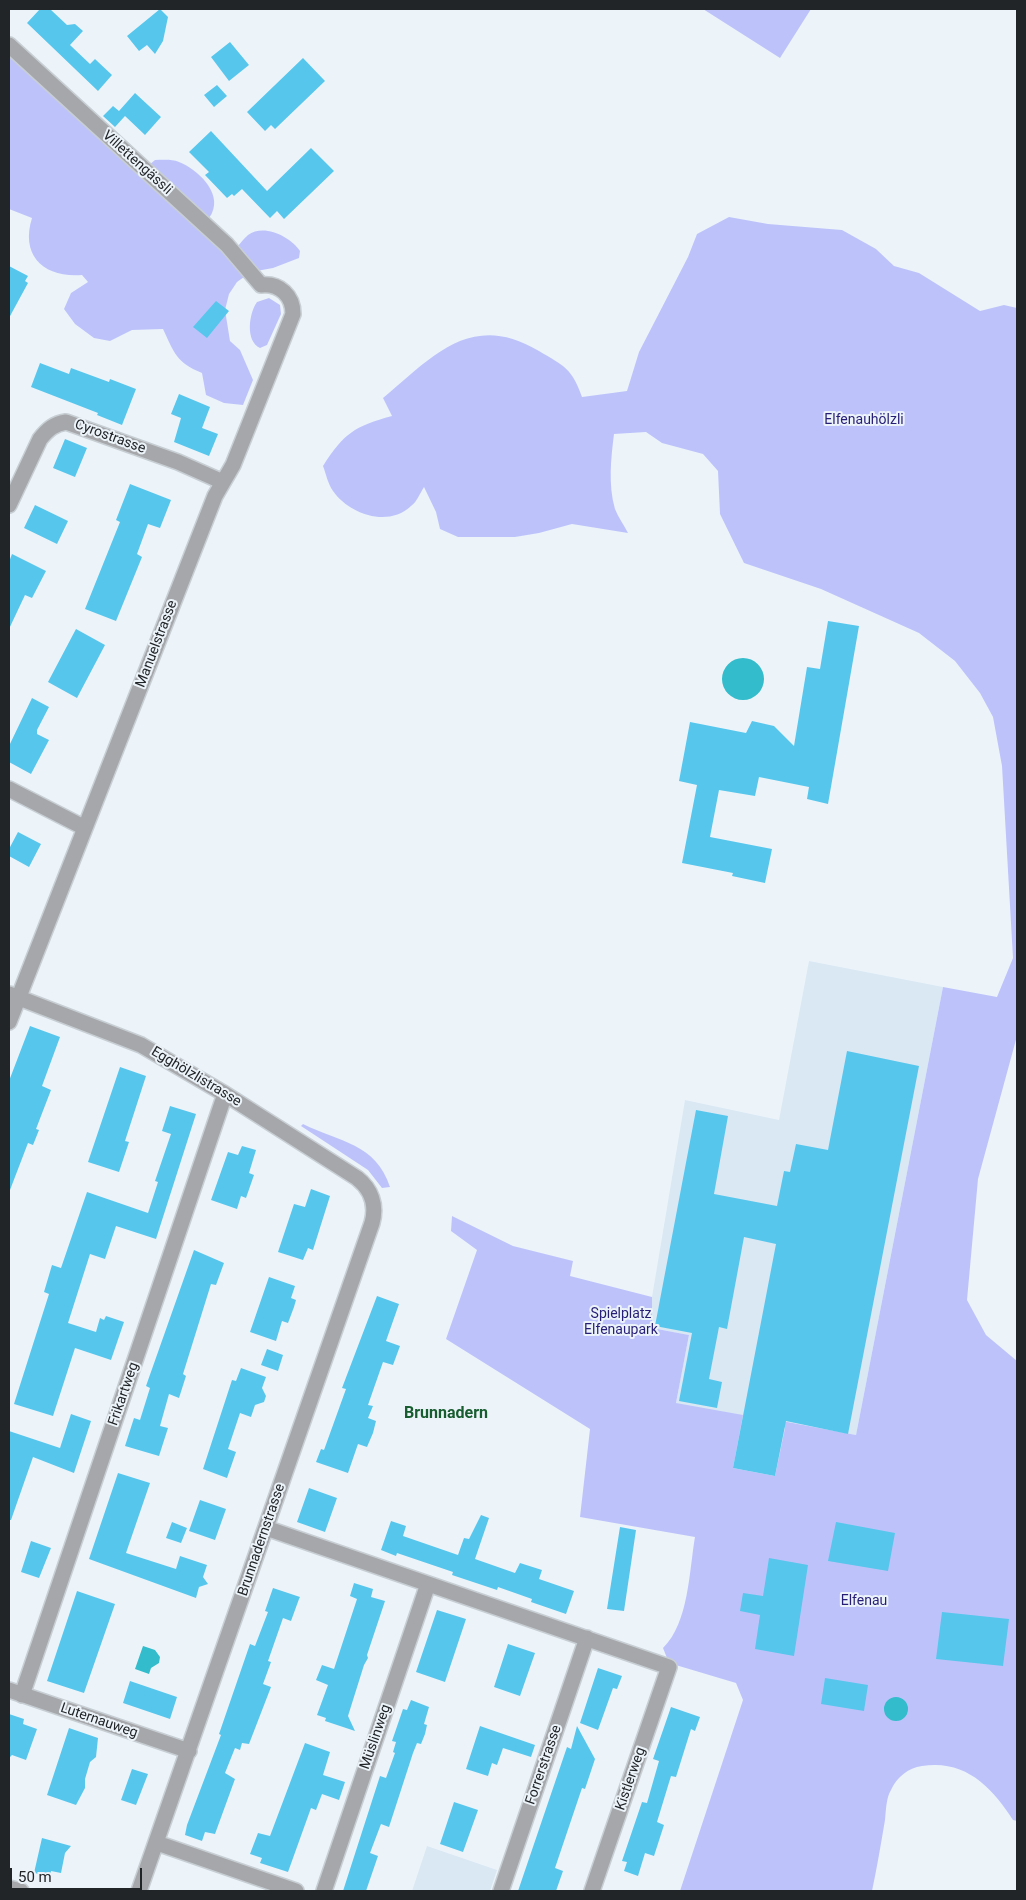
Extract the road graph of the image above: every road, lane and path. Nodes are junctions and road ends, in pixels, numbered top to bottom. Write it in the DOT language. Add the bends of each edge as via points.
graph roads {
  1 [pos="9,45"];
  2 [pos="262,285"];
  3 [pos="223,482"];
  4 [pos="9,505"];
  5 [pos="9,789"];
  6 [pos="85,828"];
  7 [pos="14,996"];
  8 [pos="9,1022"];
  9 [pos="226,1094"];
  10 [pos="367,1188"];
  11 [pos="266,1528"];
  12 [pos="428,1584"];
  13 [pos="587,1638"];
  14 [pos="15,1693"];
  15 [pos="188,1751"];
  16 [pos="157,1843"];
  17 [pos="9,1888"];
  18 [pos="21,1891"];
  19 [pos="140,1891"];
  20 [pos="296,1891"];
  21 [pos="324,1891"];
  22 [pos="501,1891"];
  23 [pos="592,1891"];
  1 -- 2 [label="street, Villettengässli" via="227,246"];
  2 -- 3 [label="street, Manuelstrasse" via="277,287 286,293 292,305 292,319 233,465"];
  3 -- 4 [label="street, Cyrostrasse" via="178,462 66,422 48,429 40,439"];
  3 -- 6 [label="street, Manuelstrasse"];
  5 -- 6 [label="street"];
  6 -- 7 [label="street, Manuelstrasse"];
  7 -- 8 [label="street, Manuelstrasse"];
  7 -- 9 [label="street, Egghölzlistrasse" via="124,1037"];
  9 -- 10 [label="street, Egghölzlistrasse" via="357,1178"];
  9 -- 14 [label="street, Frikartweg"];
  10 -- 11 [label="street, Brunnadernstrasse" via="373,1202 374,1218"];
  11 -- 12 [label="street"];
  11 -- 15 [label="street, Brunnadernstrasse"];
  12 -- 13 [label="street"];
  12 -- 21 [label="street, Müslinweg"];
  13 -- 22 [label="street, Forrerstrasse"];
  13 -- 23 [label="street, Kistlerweg" via="669,1667"];
  14 -- 15 [label="street, Luternauweg"];
  15 -- 16 [label="street, Brunnadernstrasse"];
  16 -- 19 [label="street, Brunnadernstrasse"];
  16 -- 20 [label="street"];
  17 -- 18 [label="street"];
}
